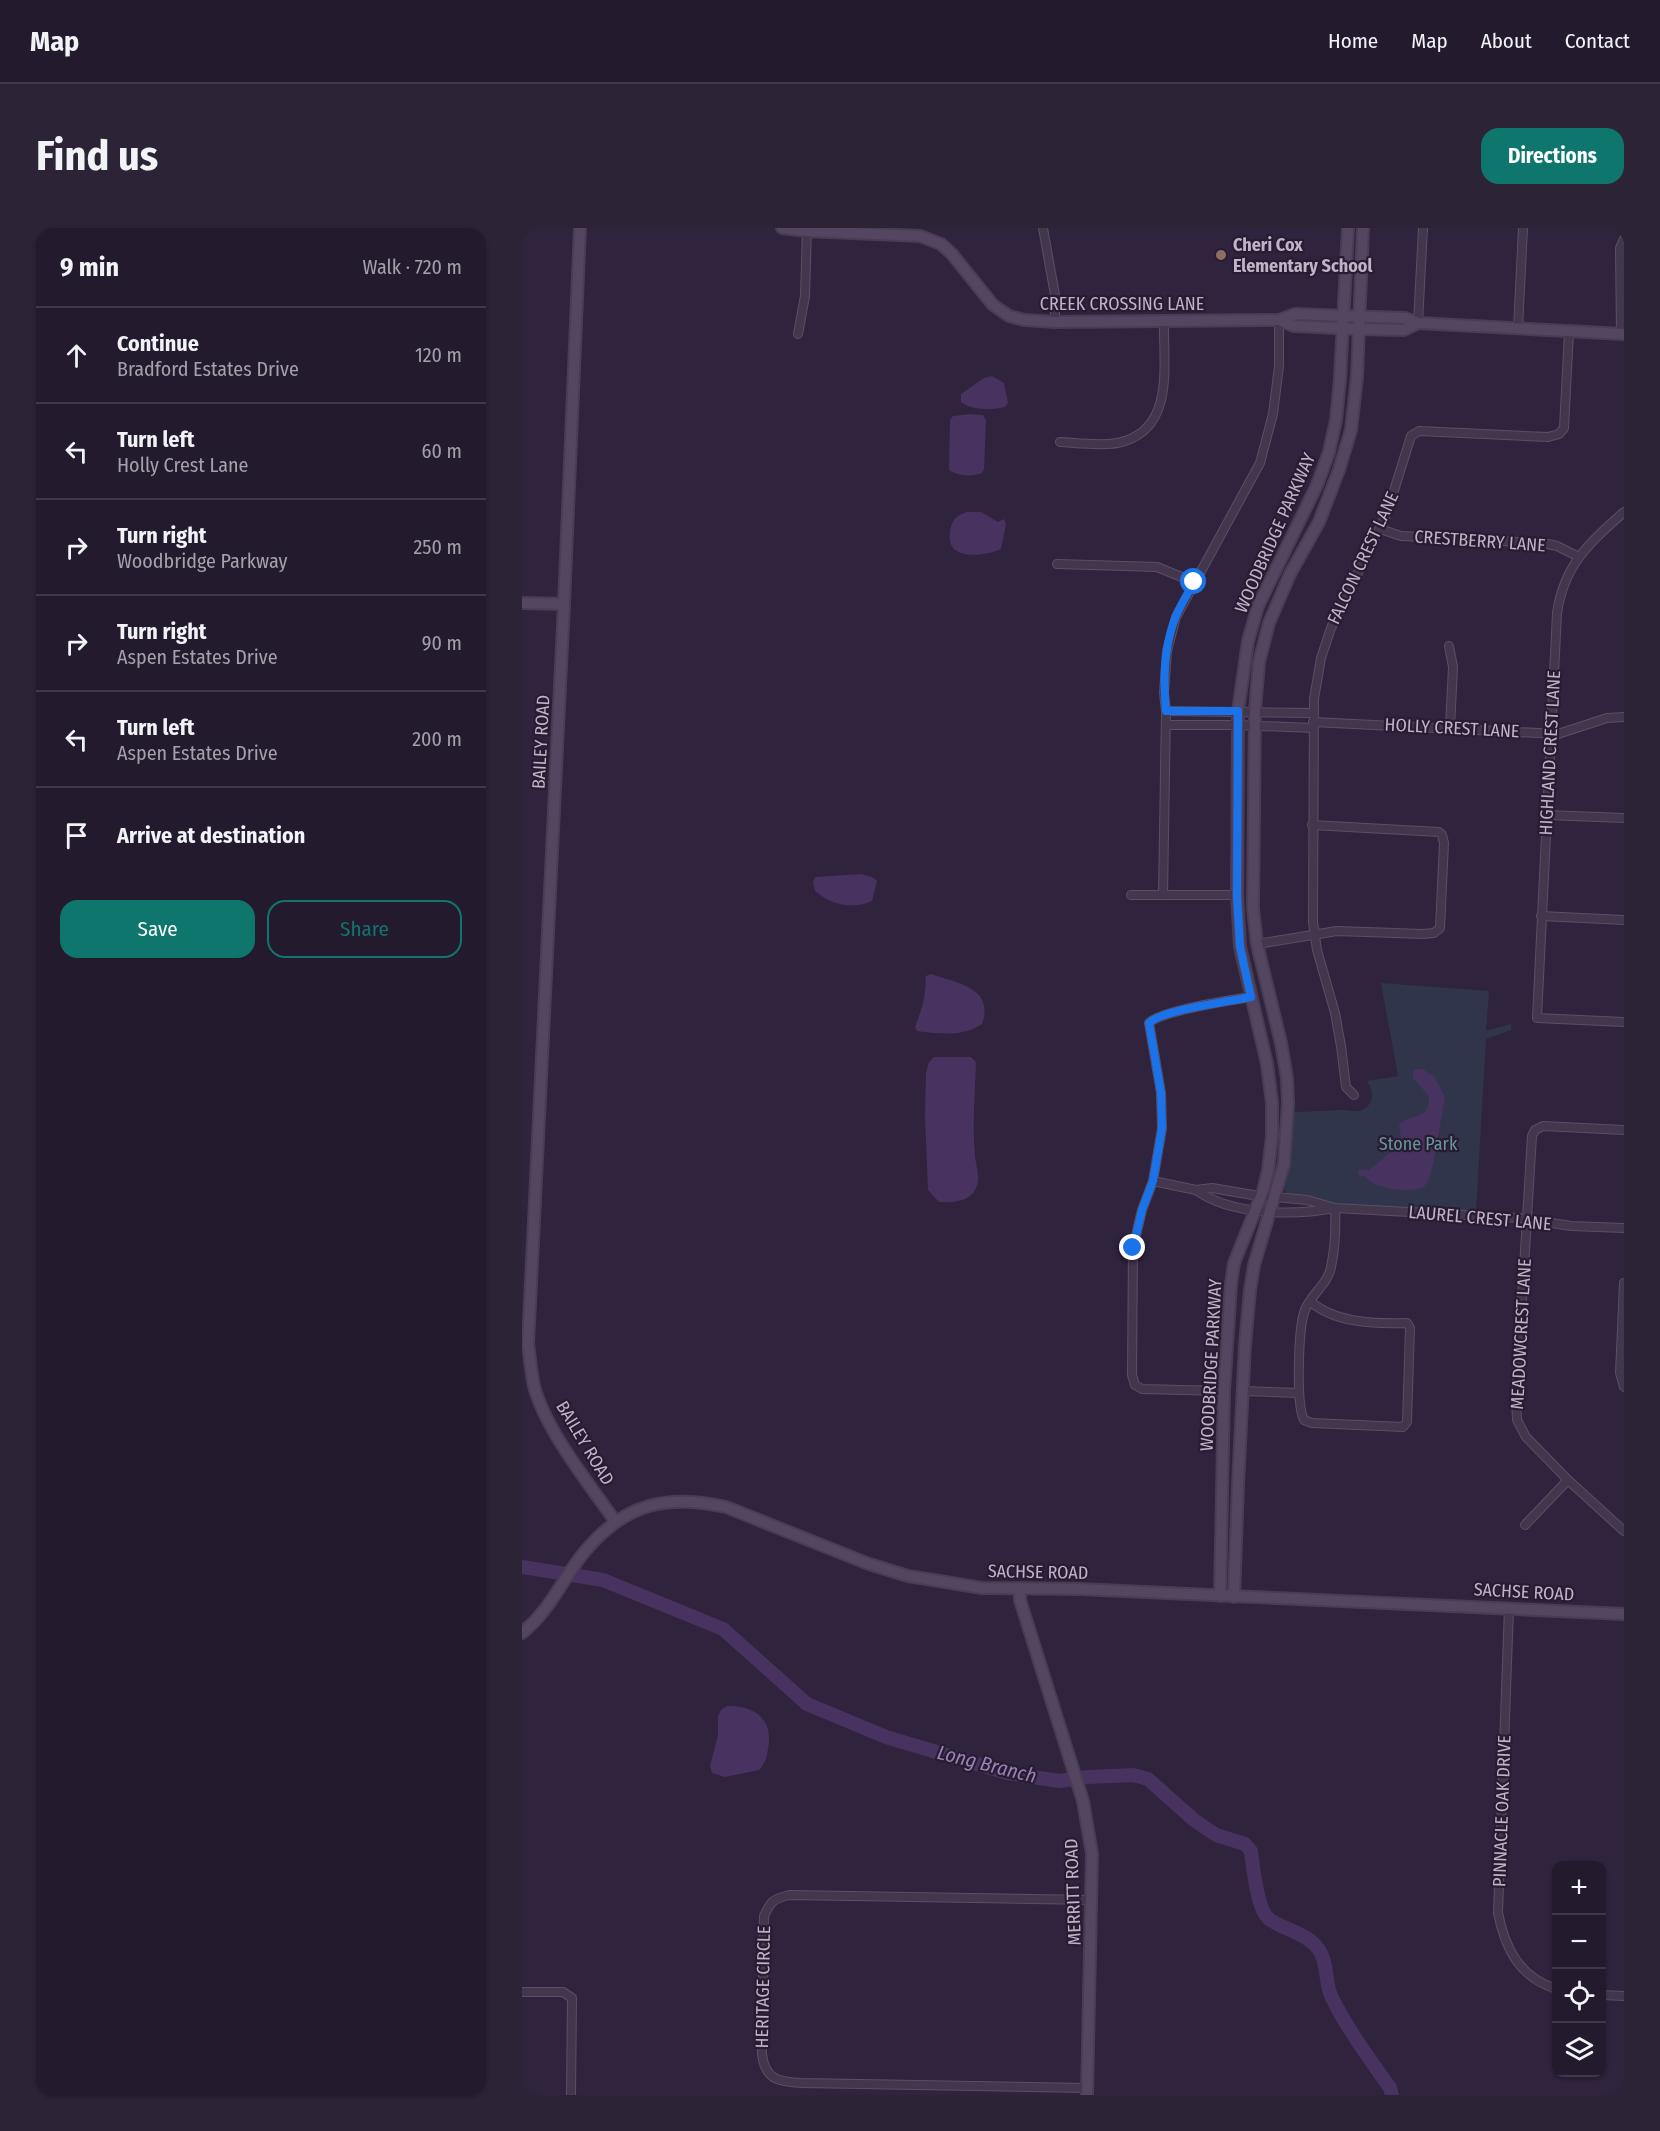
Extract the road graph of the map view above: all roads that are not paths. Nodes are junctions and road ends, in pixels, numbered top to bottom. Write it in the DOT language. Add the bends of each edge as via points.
graph roads {
  1 [pos="580,228"];
  2 [pos="782,228"];
  3 [pos="1044,228"];
  4 [pos="1348,228"];
  5 [pos="1364,228"];
  6 [pos="1423,228"];
  7 [pos="1523,228"];
  8 [pos="807,230"];
  9 [pos="1624,239"];
  10 [pos="1344,315"];
  11 [pos="1359,316"];
  12 [pos="1279,320"];
  13 [pos="1054,322"];
  14 [pos="1164,322"];
  15 [pos="1418,323"];
  16 [pos="1343,329"];
  17 [pos="1358,329"];
  18 [pos="1518,329"];
  19 [pos="1569,332"];
  20 [pos="798,334"];
  21 [pos="1622,334"];
  22 [pos="1060,442"];
  23 [pos="1624,512"];
  24 [pos="1380,529"];
  25 [pos="1579,557"];
  26 [pos="1057,564"];
  27 [pos="1194,582"];
  28 [pos="522,603"];
  29 [pos="564,604"];
  30 [pos="1449,646"];
  31 [pos="1166,711"];
  32 [pos="1238,711"];
  33 [pos="1255,711"];
  34 [pos="1624,717"];
  35 [pos="1313,721"];
  36 [pos="1166,725"];
  37 [pos="1237,725"];
  38 [pos="1254,726"];
  39 [pos="1450,728"];
  40 [pos="1551,733"];
  41 [pos="1546,815"];
  42 [pos="1624,818"];
  43 [pos="1312,825"];
  44 [pos="1131,895"];
  45 [pos="1163,895"];
  46 [pos="1237,896"];
  47 [pos="1541,916"];
  48 [pos="1624,920"];
  49 [pos="1315,935"];
  50 [pos="1257,944"];
  51 [pos="1251,997"];
  52 [pos="1624,1022"];
  53 [pos="1354,1095"];
  54 [pos="1624,1130"];
  55 [pos="1153,1181"];
  56 [pos="1196,1190"];
  57 [pos="1261,1196"];
  58 [pos="1275,1197"];
  59 [pos="1335,1208"];
  60 [pos="1256,1210"];
  61 [pos="1271,1211"];
  62 [pos="1527,1219"];
  63 [pos="1624,1228"];
  64 [pos="1624,1283"];
  65 [pos="1310,1301"];
  66 [pos="525,1344"];
  67 [pos="1624,1387"];
  68 [pos="1224,1391"];
  69 [pos="1243,1391"];
  70 [pos="1299,1393"];
  71 [pos="1568,1480"];
  72 [pos="615,1521"];
  73 [pos="1525,1525"];
  74 [pos="1624,1531"];
  75 [pos="1020,1589"];
  76 [pos="1220,1596"];
  77 [pos="1234,1597"];
  78 [pos="1509,1608"];
  79 [pos="1624,1614"];
  80 [pos="522,1633"];
  81 [pos="1092,1900"];
  82 [pos="1552,1987"];
  83 [pos="522,1992"];
  84 [pos="1606,1995"];
  85 [pos="1624,1996"];
  86 [pos="1087,2092"];
  87 [pos="571,2095"];
  1 -- 29 [label="main road, BAILEY ROAD"];
  2 -- 8 [label="main road, CREEK CROSSING LANE"];
  3 -- 13 [label="street" via="1055,296"];
  4 -- 10 [label="main road, WOODBRIDGE PARKWAY"];
  5 -- 11 [label="main road, WOODBRIDGE PARKWAY"];
  6 -- 15 [label="street"];
  7 -- 18 [label="street"];
  8 -- 13 [label="main road, CREEK CROSSING LANE" via="920,237 941,244 1001,311 1024,320"];
  8 -- 20 [label="street" via="805,296"];
  9 -- 21 [label="street" via="1620,248"];
  10 -- 11 [label="main road, CREEK CROSSING LANE"];
  10 -- 12 [label="main road, CREEK CROSSING LANE" via="1295,314"];
  10 -- 16 [label="main road, WOODBRIDGE PARKWAY"];
  11 -- 15 [label="main road, CREEK CROSSING LANE" via="1405,318"];
  11 -- 17 [label="main road, WOODBRIDGE PARKWAY"];
  12 -- 14 [label="main road, CREEK CROSSING LANE"];
  12 -- 16 [label="main road, CREEK CROSSING LANE" via="1294,326"];
  12 -- 27 [label="street" via="1273,414 1260,463"];
  13 -- 14 [label="main road, CREEK CROSSING LANE"];
  14 -- 22 [label="street" via="1163,392 1157,416 1143,432 1124,442"];
  15 -- 17 [label="main road, CREEK CROSSING LANE" via="1404,330"];
  15 -- 18 [label="main road, CREEK CROSSING LANE"];
  16 -- 17 [label="main road, CREEK CROSSING LANE"];
  16 -- 32 [label="main road, WOODBRIDGE PARKWAY" via="1336,420 1329,452 1258,606 1248,641"];
  17 -- 33 [label="main road, WOODBRIDGE PARKWAY" via="1351,430 1340,470 1318,522 1269,623 1259,662"];
  18 -- 19 [label="main road, CREEK CROSSING LANE"];
  19 -- 21 [label="main road, CREEK CROSSING LANE"];
  19 -- 24 [label="street, FALCON CREST LANE" via="1563,432 1548,437 1419,431 1413,434"];
  23 -- 25 [label="street, HIGHLAND CREST LANE"];
  24 -- 25 [label="street, CRESTBERRY LANE" via="1401,536 1543,543"];
  24 -- 35 [label="street, FALCON CREST LANE" via="1331,628 1318,672"];
  25 -- 40 [label="street, HIGHLAND CREST LANE" via="1571,568 1557,613"];
  26 -- 27 [label="street" via="1157,567"];
  27 -- 31 [label="street" via="1176,616 1167,651"];
  28 -- 29 [label="main road"];
  29 -- 66 [label="main road, BAILEY ROAD"];
  30 -- 39 [label="street" via="1453,667"];
  31 -- 32 [label="street, HOLLY CREST LANE"];
  31 -- 36 [label="street"];
  32 -- 33 [label="street, HOLLY CREST LANE"];
  32 -- 37 [label="main road, WOODBRIDGE PARKWAY"];
  33 -- 35 [label="street, HOLLY CREST LANE"];
  33 -- 38 [label="main road, WOODBRIDGE PARKWAY"];
  34 -- 40 [label="street, HOLLY CREST LANE"];
  35 -- 38 [label="street, HOLLY CREST LANE"];
  35 -- 39 [label="street, HOLLY CREST LANE"];
  35 -- 43 [label="street, FALCON CREST LANE"];
  36 -- 37 [label="street, HOLLY CREST LANE"];
  36 -- 45 [label="street"];
  37 -- 38 [label="street, HOLLY CREST LANE"];
  37 -- 46 [label="main road, WOODBRIDGE PARKWAY"];
  38 -- 50 [label="main road, WOODBRIDGE PARKWAY" via="1253,908"];
  39 -- 40 [label="street, HOLLY CREST LANE"];
  40 -- 41 [label="street, HIGHLAND CREST LANE"];
  41 -- 42 [label="street"];
  41 -- 47 [label="street, HIGHLAND CREST LANE"];
  43 -- 49 [label="street, FALCON CREST LANE"];
  43 -- 49 [label="street" via="1434,831 1442,835 1444,843 1442,918 1437,931 1423,934 1348,930"];
  44 -- 45 [label="street"];
  45 -- 46 [label="street"];
  46 -- 51 [label="main road, WOODBRIDGE PARKWAY" via="1240,947"];
  47 -- 48 [label="street"];
  47 -- 52 [label="street, HIGHLAND CREST LANE" via="1537,1018"];
  49 -- 50 [label="street"];
  49 -- 53 [label="street, FALCON CREST LANE" via="1335,1013 1346,1087"];
  50 -- 58 [label="main road, WOODBRIDGE PARKWAY" via="1287,1078 1284,1164"];
  51 -- 55 [label="street" via="1166,1014 1149,1023 1162,1109"];
  51 -- 57 [label="main road, WOODBRIDGE PARKWAY" via="1272,1103 1268,1171"];
  54 -- 62 [label="street, MEADOWCREST LANE" via="1549,1126 1535,1130"];
  55 -- 56 [label="street"];
  55 -- 68 [label="street" via="1133,1248 1133,1380 1142,1389"];
  56 -- 57 [label="street, LAUREL CREST LANE" via="1212,1188"];
  56 -- 60 [label="street, LAUREL CREST LANE" via="1209,1200"];
  57 -- 58 [label="street, LAUREL CREST LANE"];
  57 -- 60 [label="main road, WOODBRIDGE PARKWAY"];
  58 -- 59 [label="street, LAUREL CREST LANE"];
  58 -- 61 [label="main road, WOODBRIDGE PARKWAY"];
  59 -- 61 [label="street, LAUREL CREST LANE" via="1308,1213"];
  59 -- 62 [label="street, LAUREL CREST LANE"];
  59 -- 65 [label="street" via="1331,1268"];
  60 -- 61 [label="street, LAUREL CREST LANE"];
  60 -- 68 [label="main road, WOODBRIDGE PARKWAY" via="1234,1263"];
  61 -- 69 [label="main road, WOODBRIDGE PARKWAY" via="1250,1290"];
  62 -- 63 [label="street, LAUREL CREST LANE"];
  62 -- 71 [label="street, MEADOWCREST LANE" via="1518,1420 1526,1437"];
  64 -- 67 [label="street" via="1620,1373"];
  65 -- 70 [label="street" via="1302,1324"];
  65 -- 70 [label="street" via="1329,1314 1371,1322 1407,1323 1407,1422 1395,1428 1312,1423 1301,1414"];
  66 -- 72 [label="main road, BAILEY ROAD" via="534,1388 548,1420"];
  68 -- 76 [label="main road, WOODBRIDGE PARKWAY"];
  69 -- 70 [label="street"];
  69 -- 77 [label="main road, WOODBRIDGE PARKWAY"];
  71 -- 73 [label="street"];
  71 -- 74 [label="street, MEADOWCREST LANE"];
  72 -- 75 [label="main road, SACHSE ROAD" via="659,1503 703,1502 726,1507 908,1576 982,1588"];
  72 -- 80 [label="main road, SACHSE ROAD" via="585,1550 544,1612"];
  75 -- 76 [label="main road, SACHSE ROAD"];
  75 -- 81 [label="main road, MERRITT ROAD" via="1020,1600 1083,1802 1092,1854"];
  76 -- 77 [label="main road, SACHSE ROAD"];
  77 -- 78 [label="main road, SACHSE ROAD"];
  78 -- 79 [label="main road, SACHSE ROAD"];
  78 -- 82 [label="street, PINNACLE OAK DRIVE" via="1498,1913 1503,1936 1515,1959 1536,1979"];
  81 -- 86 [label="main road, MERRITT ROAD"];
  81 -- 86 [label="street, HERITAGE CIRCLE" via="789,1895 770,1903 764,1916 762,2054 764,2068 773,2077 802,2083"];
  83 -- 87 [label="street" via="564,1992 572,1998"];
  84 -- 85 [label="street"];
}
